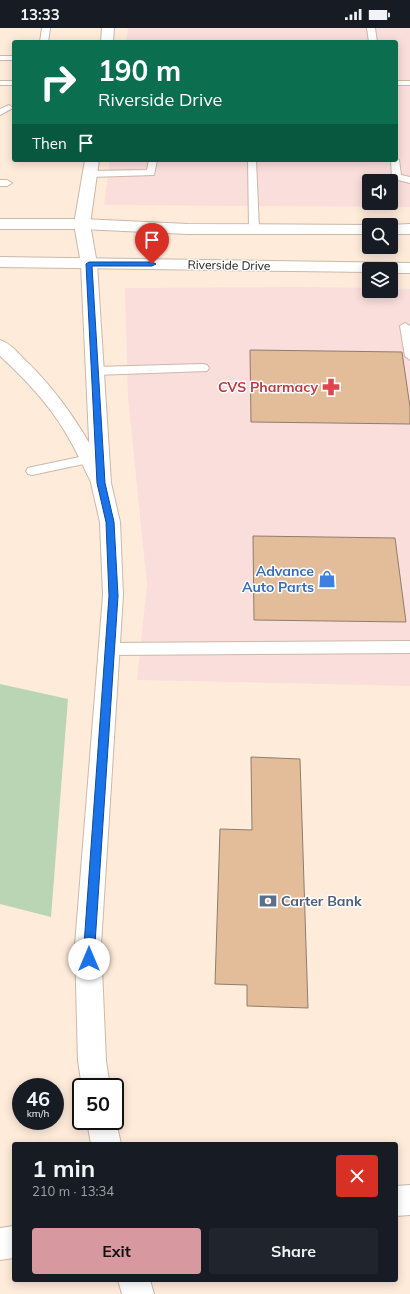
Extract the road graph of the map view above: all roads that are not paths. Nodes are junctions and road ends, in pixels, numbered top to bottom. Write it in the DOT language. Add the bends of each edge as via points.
graph roads {
  1 [pos="46,28"];
  2 [pos="108,28"];
  3 [pos="371,28"];
  4 [pos="44,40"];
  5 [pos="107,40"];
  6 [pos="373,40"];
  7 [pos="0,58"];
  8 [pos="12,58"];
  9 [pos="0,83"];
  10 [pos="12,83"];
  11 [pos="398,83"];
  12 [pos="410,83"];
  13 [pos="10,108"];
  14 [pos="0,112"];
  15 [pos="153,162"];
  16 [pos="252,162"];
  17 [pos="394,162"];
  18 [pos="91,167"];
  19 [pos="410,180"];
  20 [pos="0,224"];
  21 [pos="82,224"];
  22 [pos="254,229"];
  23 [pos="362,229"];
  24 [pos="398,229"];
  25 [pos="410,229"];
  26 [pos="0,262"];
  27 [pos="89,264"];
  28 [pos="410,268"];
  29 [pos="405,326"];
  30 [pos="0,346"];
  31 [pos="410,356"];
  32 [pos="203,368"];
  33 [pos="95,371"];
  34 [pos="89,459"];
  35 [pos="32,471"];
  36 [pos="101,483"];
  37 [pos="410,647"];
  38 [pos="110,650"];
  39 [pos="95,1078"];
  40 [pos="104,1130"];
  41 [pos="106,1142"];
  42 [pos="410,1200"];
  43 [pos="398,1201"];
  44 [pos="12,1242"];
  45 [pos="0,1244"];
  46 [pos="135,1282"];
  47 [pos="138,1294"];
  1 -- 4 [label="lane"];
  2 -- 5 [label="main road"];
  3 -- 6 [label="lane"];
  7 -- 8 [label="lane"];
  9 -- 10 [label="lane"];
  11 -- 12 [label="lane"];
  13 -- 14 [label="lane"];
  15 -- 18 [label="lane" via="151,173"];
  16 -- 22 [label="lane"];
  17 -- 19 [label="lane" via="398,177"];
  18 -- 21 [label="main road"];
  20 -- 21 [label="main road"];
  21 -- 22 [label="main road"];
  21 -- 27 [label="main road"];
  22 -- 23 [label="main road"];
  24 -- 25 [label="main road"];
  26 -- 27 [label="main road, Riverside Drive"];
  27 -- 28 [label="main road, Riverside Drive"];
  27 -- 33 [label="main road"];
  29 -- 31 [label="lane"];
  30 -- 34 [label="main road" via="51,399 79,438"];
  32 -- 33 [label="lane"];
  33 -- 36 [label="main road"];
  34 -- 35 [label="lane"];
  34 -- 36 [label="main road"];
  36 -- 38 [label="main road" via="110,529 113,596"];
  37 -- 38 [label="lane"];
  38 -- 39 [label="main road" via="88,945"];
  40 -- 41 [label="main road"];
  42 -- 43 [label="main road"];
  44 -- 45 [label="main road"];
  46 -- 47 [label="main road"];
}
